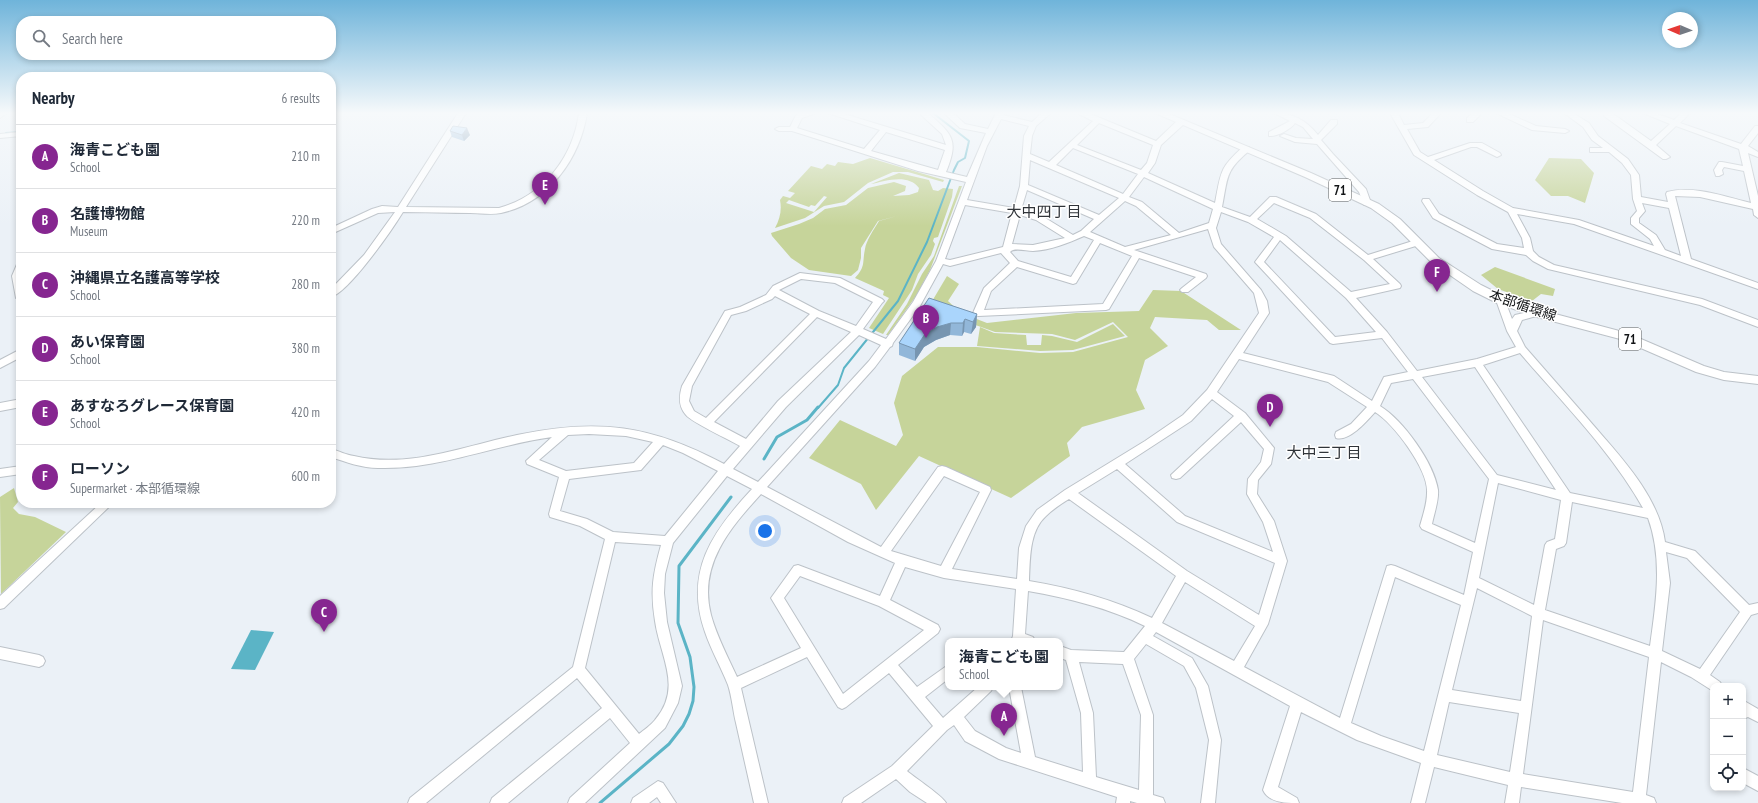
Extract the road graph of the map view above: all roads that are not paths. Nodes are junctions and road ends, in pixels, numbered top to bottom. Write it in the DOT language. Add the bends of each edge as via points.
graph roads {
  1 [pos="436,150"];
  2 [pos="572,150"];
  3 [pos="861,150"];
  4 [pos="950,150"];
  5 [pos="980,150"];
  6 [pos="1026,150"];
  7 [pos="1066,150"];
  8 [pos="1085,150"];
  9 [pos="1155,150"];
  10 [pos="1244,150"];
  11 [pos="1249,150"];
  12 [pos="1327,150"];
  13 [pos="1416,150"];
  14 [pos="1453,150"];
  15 [pos="1489,150"];
  16 [pos="1610,150"];
  17 [pos="1658,150"];
  18 [pos="1744,150"];
  19 [pos="866,152"];
  20 [pos="1026,155"];
  21 [pos="1497,155"];
  22 [pos="1666,157"];
  23 [pos="1427,160"];
  24 [pos="1051,165"];
  25 [pos="1748,169"];
  26 [pos="1144,174"];
  27 [pos="1719,174"];
  28 [pos="944,175"];
  29 [pos="966,180"];
  30 [pos="1024,186"];
  31 [pos="1756,192"];
  32 [pos="1125,197"];
  33 [pos="1637,199"];
  34 [pos="1426,201"];
  35 [pos="963,202"];
  36 [pos="1367,203"];
  37 [pos="1673,206"];
  38 [pos="1218,208"];
  39 [pos="400,209"];
  40 [pos="1511,210"];
  41 [pos="1757,211"];
  42 [pos="1017,212"];
  43 [pos="1101,219"];
  44 [pos="1251,220"];
  45 [pos="1213,225"];
  46 [pos="336,229"];
  47 [pos="1084,233"];
  48 [pos="1178,236"];
  49 [pos="1278,236"];
  50 [pos="1072,238"];
  51 [pos="1098,240"];
  52 [pos="1416,243"];
  53 [pos="1006,250"];
  54 [pos="1124,250"];
  55 [pos="1661,251"];
  56 [pos="1529,252"];
  57 [pos="1136,254"];
  58 [pos="1367,258"];
  59 [pos="1687,260"];
  60 [pos="940,261"];
  61 [pos="1015,263"];
  62 [pos="1758,286"];
  63 [pos="336,289"];
  64 [pos="1186,290"];
  65 [pos="773,291"];
  66 [pos="1349,296"];
  67 [pos="1501,300"];
  68 [pos="816,313"];
  69 [pos="1537,313"];
  70 [pos="1756,321"];
  71 [pos="1512,331"];
  72 [pos="861,332"];
  73 [pos="1384,334"];
  74 [pos="889,344"];
  75 [pos="1522,349"];
  76 [pos="16,355"];
  77 [pos="1236,355"];
  78 [pos="1477,363"];
  79 [pos="0,364"];
  80 [pos="1417,375"];
  81 [pos="1758,380"];
  82 [pos="1211,393"];
  83 [pos="16,404"];
  84 [pos="1375,406"];
  85 [pos="0,407"];
  86 [pos="1241,416"];
  87 [pos="707,423"];
  88 [pos="565,432"];
  89 [pos="1340,435"];
  90 [pos="661,440"];
  91 [pos="748,445"];
  92 [pos="336,455"];
  93 [pos="1117,463"];
  94 [pos="16,471"];
  95 [pos="726,471"];
  96 [pos="0,473"];
  97 [pos="565,475"];
  98 [pos="1176,475"];
  99 [pos="1494,478"];
  100 [pos="760,488"];
  101 [pos="1069,493"];
  102 [pos="1567,497"];
  103 [pos="103,508"];
  104 [pos="1652,514"];
  105 [pos="611,537"];
  106 [pos="668,540"];
  107 [pos="1660,545"];
  108 [pos="1480,550"];
  109 [pos="884,553"];
  110 [pos="902,561"];
  111 [pos="1280,561"];
  112 [pos="944,573"];
  113 [pos="1183,576"];
  114 [pos="1473,581"];
  115 [pos="1021,584"];
  116 [pos="883,602"];
  117 [pos="1468,602"];
  118 [pos="0,604"];
  119 [pos="1752,609"];
  120 [pos="1538,613"];
  121 [pos="1262,624"];
  122 [pos="1154,625"];
  123 [pos="1144,637"];
  124 [pos="1022,638"];
  125 [pos="809,650"];
  126 [pos="0,653"];
  127 [pos="1656,653"];
  128 [pos="1066,654"];
  129 [pos="1127,658"];
  130 [pos="39,661"];
  131 [pos="889,664"];
  132 [pos="1237,668"];
  133 [pos="578,670"];
  134 [pos="945,673"];
  135 [pos="1702,676"];
  136 [pos="1712,683"];
  137 [pos="734,685"];
  138 [pos="984,690"];
  139 [pos="1016,690"];
  140 [pos="1444,695"];
  141 [pos="916,696"];
  142 [pos="1298,702"];
  143 [pos="1526,708"];
  144 [pos="611,709"];
  145 [pos="1746,710"];
  146 [pos="956,716"];
  147 [pos="1758,716"];
  148 [pos="942,726"];
  149 [pos="1344,726"];
  150 [pos="638,744"];
  151 [pos="1429,759"];
  152 [pos="1029,762"];
  153 [pos="897,771"];
  154 [pos="1746,777"];
  155 [pos="1090,780"];
  156 [pos="1516,780"];
  157 [pos="1758,784"];
  158 [pos="1124,797"];
  159 [pos="1152,801"];
  160 [pos="1642,802"];
  161 [pos="415,803"];
  162 [pos="497,803"];
  163 [pos="575,803"];
  164 [pos="638,803"];
  165 [pos="669,803"];
  166 [pos="761,803"];
  167 [pos="849,803"];
  168 [pos="939,803"];
  169 [pos="1208,803"];
  170 [pos="1292,803"];
  171 [pos="1418,803"];
  172 [pos="1512,803"];
  1 -- 39 [label="street"];
  2 -- 39 [label="street" via="556,176 519,205 500,211"];
  3 -- 19 [label="street"];
  4 -- 28 [label="street"];
  5 -- 29 [label="street"];
  6 -- 20 [label="street"];
  7 -- 24 [label="street"];
  8 -- 26 [label="street"];
  9 -- 26 [label="street"];
  10 -- 38 [label="street" via="1225,171"];
  11 -- 36 [label="main road, 本部循環線 / 71"];
  12 -- 36 [label="street" via="1363,191"];
  13 -- 23 [label="street"];
  14 -- 23 [label="street"];
  15 -- 21 [label="street"];
  16 -- 33 [label="street" via="1625,161 1635,176"];
  17 -- 22 [label="street"];
  18 -- 25 [label="street"];
  19 -- 28 [label="street"];
  20 -- 24 [label="street"];
  20 -- 30 [label="street"];
  23 -- 40 [label="street"];
  24 -- 32 [label="street"];
  25 -- 27 [label="street" via="1722,164 1718,170"];
  25 -- 31 [label="street"];
  26 -- 32 [label="street"];
  26 -- 38 [label="street"];
  28 -- 29 [label="street"];
  29 -- 35 [label="street"];
  30 -- 42 [label="street"];
  30 -- 43 [label="street"];
  31 -- 41 [label="street"];
  32 -- 43 [label="street"];
  32 -- 48 [label="street" via="1139,204"];
  33 -- 37 [label="street"];
  33 -- 55 [label="street" via="1641,211 1634,218 1635,224 1653,237"];
  34 -- 56 [label="street" via="1436,216 1495,247"];
  35 -- 42 [label="street"];
  35 -- 60 [label="street"];
  36 -- 52 [label="main road, 本部循環線 / 71" via="1396,221"];
  37 -- 41 [label="street" via="1670,194 1681,192"];
  37 -- 59 [label="street"];
  38 -- 44 [label="street"];
  38 -- 45 [label="street"];
  39 -- 46 [label="street" via="370,212"];
  39 -- 63 [label="street" via="368,255"];
  40 -- 55 [label="street" via="1576,222"];
  40 -- 56 [label="street" via="1526,238"];
  42 -- 50 [label="street" via="1039,218"];
  42 -- 53 [label="street"];
  43 -- 47 [label="street"];
  44 -- 49 [label="street"];
  44 -- 58 [label="street" via="1273,199 1313,216"];
  45 -- 48 [label="street"];
  45 -- 77 [label="street" via="1217,245 1258,292 1262,301 1264,313"];
  47 -- 50 [label="street"];
  47 -- 51 [label="street"];
  48 -- 54 [label="street"];
  49 -- 66 [label="street"];
  49 -- 73 [label="street" via="1259,262 1333,341"];
  50 -- 53 [label="street" via="1044,246 1013,247"];
  51 -- 54 [label="street"];
  51 -- 61 [label="street" via="1073,282"];
  52 -- 58 [label="street"];
  52 -- 67 [label="main road, 本部循環線 / 71" via="1455,274"];
  53 -- 60 [label="street" via="950,263"];
  53 -- 61 [label="street" via="1005,253"];
  54 -- 57 [label="street"];
  55 -- 59 [label="street"];
  56 -- 70 [label="street" via="1551,267 1702,302"];
  57 -- 61 [label="street" via="1106,307 978,313 986,290"];
  57 -- 64 [label="street" via="1203,276"];
  58 -- 66 [label="street" via="1397,286"];
  59 -- 62 [label="street"];
  60 -- 74 [label="street" via="917,304"];
  65 -- 68 [label="street"];
  65 -- 72 [label="street" via="788,280 800,276 819,277 837,280 880,300"];
  65 -- 87 [label="street" via="769,297 728,313 687,386 683,398 685,407 690,414"];
  66 -- 73 [label="street"];
  67 -- 69 [label="main road, 本部循環線 / 71"];
  67 -- 71 [label="street"];
  68 -- 72 [label="street"];
  68 -- 87 [label="street"];
  69 -- 71 [label="street" via="1518,317"];
  69 -- 81 [label="main road, 本部循環線 / 71" via="1623,336 1700,369 1724,376"];
  71 -- 75 [label="street"];
  72 -- 74 [label="street"];
  72 -- 91 [label="street" via="782,404"];
  73 -- 80 [label="street"];
  74 -- 100 [label="street"];
  75 -- 78 [label="street"];
  75 -- 104 [label="street" via="1613,454 1632,479"];
  76 -- 79 [label="street"];
  77 -- 82 [label="street"];
  77 -- 84 [label="street" via="1331,378"];
  78 -- 80 [label="street"];
  78 -- 102 [label="street"];
  80 -- 84 [label="street" via="1387,380"];
  80 -- 99 [label="street"];
  82 -- 86 [label="street"];
  82 -- 93 [label="street" via="1187,418"];
  83 -- 85 [label="street"];
  84 -- 89 [label="street" via="1355,427"];
  84 -- 108 [label="street" via="1402,432 1428,471 1433,492 1426,526"];
  86 -- 98 [label="street"];
  86 -- 111 [label="street" via="1268,448 1266,464 1253,480 1252,494 1268,521"];
  87 -- 91 [label="street"];
  88 -- 90 [label="street" via="618,431"];
  88 -- 92 [label="street" via="513,439 436,459 402,464 365,464"];
  88 -- 97 [label="street" via="531,461"];
  90 -- 95 [label="street"];
  90 -- 97 [label="street" via="637,467"];
  91 -- 95 [label="street"];
  93 -- 101 [label="street"];
  93 -- 111 [label="street" via="1181,519"];
  94 -- 96 [label="street"];
  95 -- 100 [label="street"];
  95 -- 106 [label="street"];
  97 -- 105 [label="street" via="554,514 583,522"];
  99 -- 102 [label="street"];
  99 -- 108 [label="street"];
  100 -- 109 [label="street"];
  100 -- 137 [label="street" via="723,530 712,549 703,581 705,614"];
  101 -- 113 [label="street"];
  101 -- 115 [label="street" via="1041,512 1032,526 1025,548"];
  102 -- 104 [label="street"];
  102 -- 120 [label="street" via="1560,543 1551,545"];
  103 -- 118 [label="street"];
  104 -- 107 [label="street"];
  105 -- 106 [label="street"];
  105 -- 133 [label="street"];
  106 -- 150 [label="street" via="659,574 658,593 661,622 676,686 674,699 660,724"];
  107 -- 119 [label="street" via="1690,554"];
  107 -- 127 [label="street" via="1664,583"];
  108 -- 114 [label="street"];
  109 -- 110 [label="street"];
  109 -- 112 [label="street" via="942,470 986,490"];
  110 -- 112 [label="street"];
  110 -- 116 [label="street"];
  111 -- 121 [label="street"];
  112 -- 115 [label="street"];
  113 -- 121 [label="street"];
  113 -- 122 [label="street"];
  114 -- 117 [label="street"];
  114 -- 120 [label="street"];
  115 -- 122 [label="street" via="1100,602"];
  115 -- 124 [label="street"];
  116 -- 125 [label="street" via="798,570 777,598"];
  116 -- 131 [label="street" via="934,629"];
  117 -- 140 [label="street"];
  117 -- 149 [label="street" via="1391,570"];
  119 -- 135 [label="street"];
  120 -- 127 [label="street"];
  120 -- 143 [label="street"];
  121 -- 132 [label="street"];
  122 -- 123 [label="street"];
  122 -- 132 [label="street"];
  123 -- 129 [label="street"];
  123 -- 169 [label="street" via="1188,662 1202,686 1215,740"];
  125 -- 131 [label="street" via="842,703"];
  125 -- 137 [label="street"];
  126 -- 130 [label="street"];
  127 -- 135 [label="street"];
  127 -- 160 [label="street"];
  128 -- 129 [label="street"];
  128 -- 155 [label="street" via="1087,713"];
  129 -- 159 [label="street" via="1146,715"];
  131 -- 141 [label="street"];
  132 -- 142 [label="street"];
  133 -- 144 [label="street"];
  133 -- 161 [label="street"];
  134 -- 141 [label="street"];
  135 -- 136 [label="street"];
  137 -- 166 [label="street"];
  138 -- 146 [label="street"];
  139 -- 152 [label="street"];
  140 -- 143 [label="street"];
  140 -- 151 [label="street"];
  141 -- 148 [label="street"];
  142 -- 149 [label="street"];
  142 -- 170 [label="street" via="1270,790"];
  143 -- 156 [label="street"];
  144 -- 150 [label="street"];
  144 -- 162 [label="street"];
  145 -- 147 [label="street"];
  146 -- 148 [label="street"];
  146 -- 152 [label="street" via="970,736 1004,754"];
  148 -- 153 [label="street"];
  149 -- 151 [label="street"];
  150 -- 163 [label="street"];
  151 -- 156 [label="street"];
  151 -- 171 [label="street"];
  152 -- 155 [label="street"];
  153 -- 167 [label="street"];
  153 -- 168 [label="street"];
  154 -- 157 [label="street"];
  155 -- 158 [label="street"];
  156 -- 160 [label="street"];
  156 -- 172 [label="street"];
  158 -- 159 [label="street"];
  164 -- 165 [label="street" via="658,788"];
}
